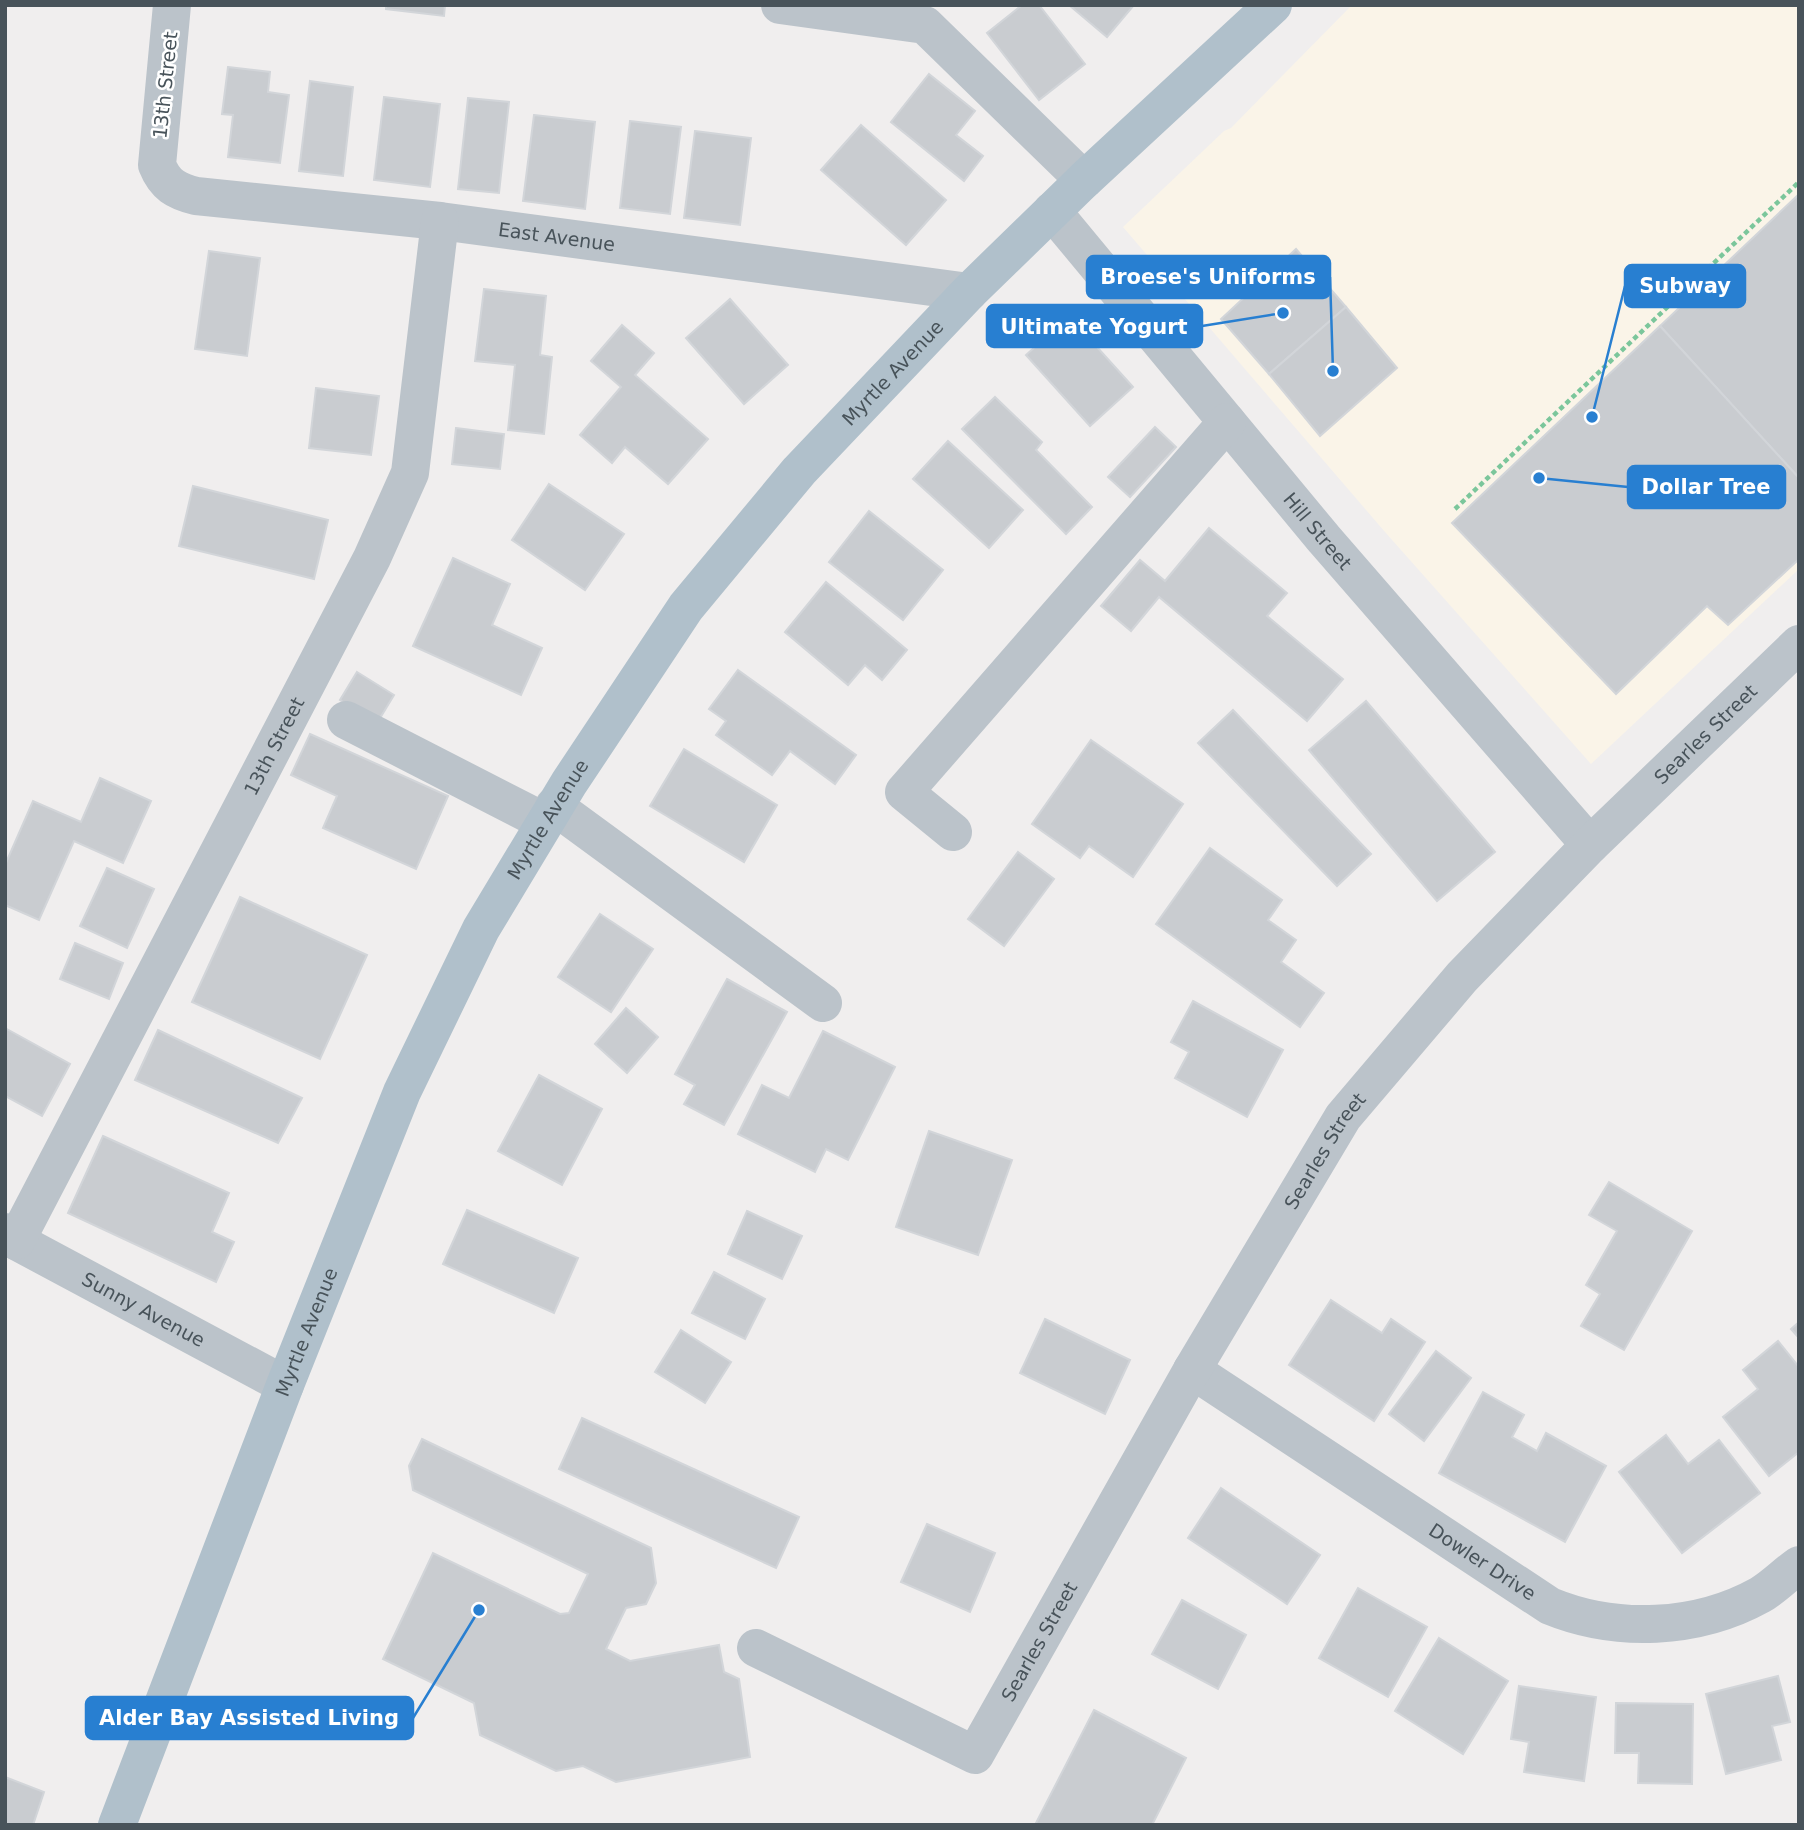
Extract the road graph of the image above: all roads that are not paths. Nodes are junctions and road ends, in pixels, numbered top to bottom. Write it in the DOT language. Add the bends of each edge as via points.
graph roads {
  1 [pos="172,5"];
  2 [pos="780,5"];
  3 [pos="1273,5"];
  4 [pos="157,165"];
  5 [pos="1084,180"];
  6 [pos="1052,211"];
  7 [pos="440,221"];
  8 [pos="969,292"];
  9 [pos="1227,422"];
  10 [pos="1799,643"];
  11 [pos="346,720"];
  12 [pos="550,814"];
  13 [pos="953,832"];
  14 [pos="1590,845"];
  15 [pos="823,1003"];
  16 [pos="10,1237"];
  17 [pos="1192,1370"];
  18 [pos="285,1385"];
  19 [pos="1799,1564"];
  20 [pos="756,1648"];
  21 [pos="117,1825"];
  1 -- 4 [label="street, 13th Street"];
  2 -- 5 [label="street" via="925,25"];
  3 -- 5 [label="main road, Myrtle Avenue"];
  4 -- 7 [label="street, East Avenue" via="176,191 196,196"];
  5 -- 6 [label="main road, Myrtle Avenue"];
  6 -- 8 [label="main road, Myrtle Avenue"];
  6 -- 9 [label="street, Hill Street"];
  7 -- 8 [label="street, East Avenue"];
  7 -- 16 [label="street, 13th Street" via="410,473 372,558"];
  8 -- 12 [label="main road, Myrtle Avenue" via="799,471 686,607"];
  9 -- 13 [label="street" via="904,792"];
  9 -- 14 [label="street, Hill Street"];
  10 -- 14 [label="street, Searles Street"];
  11 -- 12 [label="street"];
  12 -- 15 [label="street"];
  12 -- 18 [label="main road, Myrtle Avenue" via="481,929 402,1092"];
  14 -- 17 [label="street, Searles Street" via="1454,986 1343,1117"];
  16 -- 18 [label="street, Sunny Avenue"];
  17 -- 19 [label="street, Dowler Drive" via="1550,1606 1581,1619 1664,1623 1717,1615 1762,1594"];
  17 -- 20 [label="street, Searles Street" via="975,1755"];
  18 -- 21 [label="main road, Myrtle Avenue"];
}
